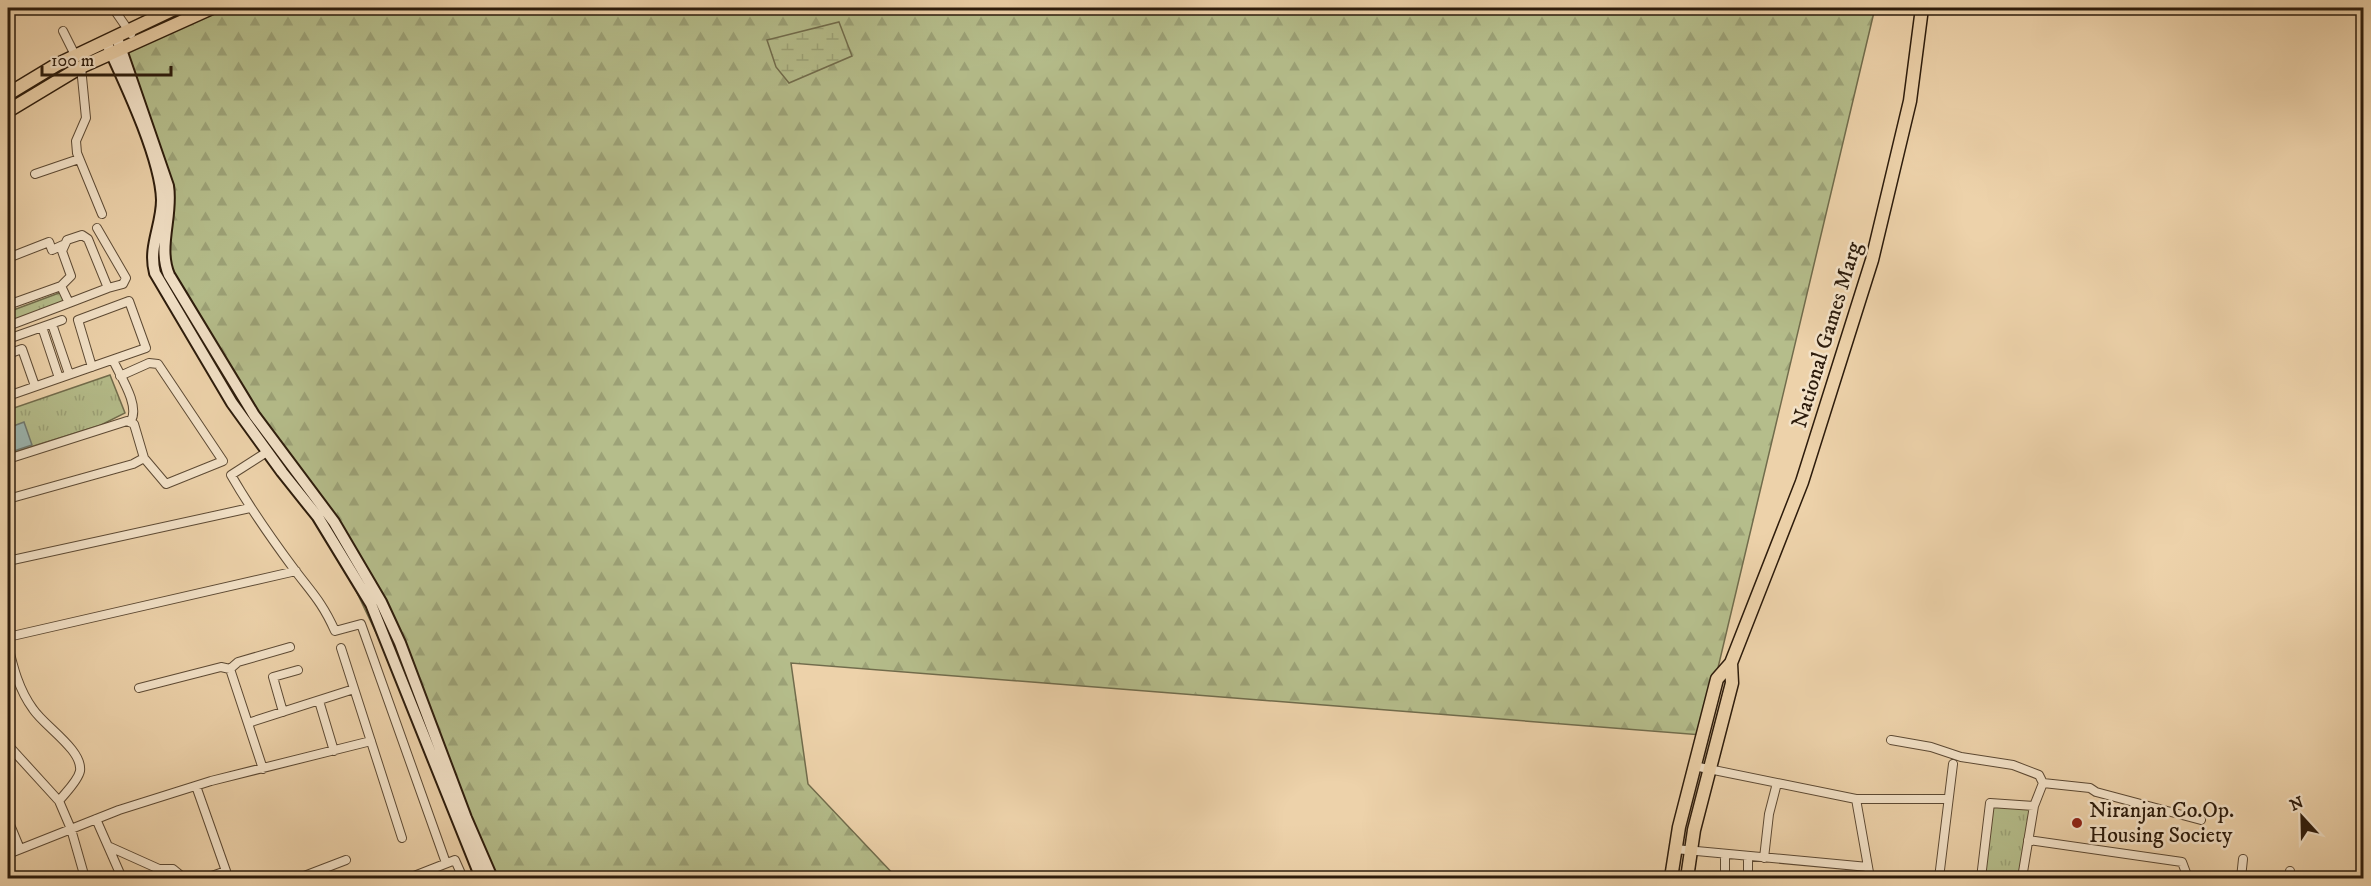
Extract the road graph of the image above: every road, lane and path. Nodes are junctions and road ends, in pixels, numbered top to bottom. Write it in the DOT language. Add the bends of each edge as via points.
graph roads {
  1 [pos="113,8"];
  2 [pos="176,8"];
  3 [pos="212,8"];
  4 [pos="1922,8"];
  5 [pos="128,29"];
  6 [pos="63,31"];
  7 [pos="111,38"];
  8 [pos="136,42"];
  9 [pos="116,50"];
  10 [pos="75,55"];
  11 [pos="81,67"];
  12 [pos="8,94"];
  13 [pos="8,111"];
  14 [pos="79,159"];
  15 [pos="35,174"];
  16 [pos="102,214"];
  17 [pos="97,228"];
  18 [pos="63,245"];
  19 [pos="8,258"];
  20 [pos="61,286"];
  21 [pos="108,288"];
  22 [pos="69,303"];
  23 [pos="8,305"];
  24 [pos="62,320"];
  25 [pos="52,324"];
  26 [pos="8,326"];
  27 [pos="42,327"];
  28 [pos="8,339"];
  29 [pos="8,354"];
  30 [pos="113,360"];
  31 [pos="92,367"];
  32 [pos="69,374"];
  33 [pos="120,376"];
  34 [pos="59,378"];
  35 [pos="35,386"];
  36 [pos="8,396"];
  37 [pos="131,422"];
  38 [pos="267,452"];
  39 [pos="144,458"];
  40 [pos="8,459"];
  41 [pos="8,499"];
  42 [pos="250,508"];
  43 [pos="8,561"];
  44 [pos="296,572"];
  45 [pos="8,637"];
  46 [pos="8,645"];
  47 [pos="290,647"];
  48 [pos="341,648"];
  49 [pos="1731,663"];
  50 [pos="230,669"];
  51 [pos="298,670"];
  52 [pos="139,688"];
  53 [pos="354,689"];
  54 [pos="319,701"];
  55 [pos="283,712"];
  56 [pos="248,723"];
  57 [pos="1891,740"];
  58 [pos="371,741"];
  59 [pos="8,745"];
  60 [pos="334,751"];
  61 [pos="1953,764"];
  62 [pos="1694,766"];
  63 [pos="263,769"];
  64 [pos="1710,769"];
  65 [pos="1777,783"];
  66 [pos="2043,783"];
  67 [pos="196,786"];
  68 [pos="1856,799"];
  69 [pos="1948,799"];
  70 [pos="59,801"];
  71 [pos="2034,806"];
  72 [pos="96,819"];
  73 [pos="8,820"];
  74 [pos="2201,820"];
  75 [pos="71,829"];
  76 [pos="402,838"];
  77 [pos="2028,840"];
  78 [pos="110,847"];
  79 [pos="20,849"];
  80 [pos="1675,849"];
  81 [pos="1690,852"];
  82 [pos="8,854"];
  83 [pos="1725,855"];
  84 [pos="1748,857"];
  85 [pos="1764,858"];
  86 [pos="2243,858"];
  87 [pos="346,860"];
  88 [pos="446,862"];
  89 [pos="1868,867"];
  90 [pos="430,875"];
  91 [pos="85,879"];
  92 [pos="122,879"];
  93 [pos="184,879"];
  94 [pos="206,879"];
  95 [pos="299,879"];
  96 [pos="409,879"];
  97 [pos="463,879"];
  98 [pos="481,879"];
  99 [pos="492,879"];
  100 [pos="1671,879"];
  101 [pos="1686,879"];
  102 [pos="1725,879"];
  103 [pos="1748,879"];
  104 [pos="1870,879"];
  105 [pos="1939,879"];
  106 [pos="1981,879"];
  107 [pos="2022,879"];
  108 [pos="2188,879"];
  109 [pos="2241,879"];
  1 -- 5 [label="street"];
  2 -- 5 [label="main road"];
  3 -- 8 [label="main road"];
  4 -- 49 [label="main road, National Games Marg" via="1910,101 1872,260 1802,482"];
  5 -- 7 [label="main road"];
  5 -- 8 [label="street"];
  6 -- 10 [label="street"];
  7 -- 9 [label="street"];
  7 -- 10 [label="main road"];
  8 -- 9 [label="main road"];
  9 -- 11 [label="main road"];
  9 -- 38 [label="street" via="161,192 152,252 155,273 232,403"];
  9 -- 99 [label="street" via="168,186 170,207 164,259 168,274 254,415 334,522 371,583 400,643"];
  10 -- 12 [label="main road"];
  11 -- 13 [label="main road"];
  11 -- 14 [label="street" via="86,118 76,141"];
  14 -- 15 [label="street"];
  14 -- 16 [label="street"];
  17 -- 21 [label="street" via="126,278 123,284"];
  18 -- 19 [label="street" via="52,250 49,242"];
  18 -- 20 [label="street" via="71,276"];
  18 -- 21 [label="street" via="67,240 86,236"];
  20 -- 22 [label="street"];
  20 -- 23 [label="street"];
  21 -- 22 [label="street"];
  22 -- 26 [label="street"];
  24 -- 25 [label="street"];
  25 -- 27 [label="street"];
  25 -- 32 [label="street"];
  27 -- 28 [label="street"];
  27 -- 34 [label="street"];
  29 -- 35 [label="street" via="22,349"];
  30 -- 31 [label="street"];
  30 -- 31 [label="street" via="146,348 129,301 78,320"];
  30 -- 33 [label="street"];
  31 -- 32 [label="street"];
  32 -- 34 [label="street"];
  33 -- 37 [label="street" via="132,404"];
  33 -- 39 [label="street" via="149,363 158,364 223,461 166,484"];
  34 -- 35 [label="street"];
  35 -- 36 [label="street"];
  37 -- 39 [label="street"];
  37 -- 40 [label="street"];
  38 -- 42 [label="street" via="231,475"];
  38 -- 98 [label="street" via="318,517 370,604"];
  39 -- 41 [label="street"];
  42 -- 43 [label="street"];
  42 -- 44 [label="street"];
  44 -- 45 [label="street"];
  44 -- 88 [label="street" via="318,597 335,631 361,624 364,629"];
  46 -- 70 [label="street" via="16,678 32,709 78,760 79,774"];
  47 -- 50 [label="street" via="238,662"];
  48 -- 53 [label="street"];
  49 -- 62 [label="main road, National Games Marg" via="1717,679"];
  49 -- 64 [label="main road, National Games Marg" via="1732,683"];
  50 -- 52 [label="street" via="220,667"];
  50 -- 56 [label="street"];
  51 -- 55 [label="street" via="273,677"];
  53 -- 54 [label="street"];
  53 -- 58 [label="street"];
  54 -- 55 [label="street"];
  54 -- 60 [label="street"];
  55 -- 56 [label="street"];
  56 -- 63 [label="street"];
  57 -- 66 [label="street" via="2013,765 2039,775"];
  58 -- 60 [label="street"];
  58 -- 76 [label="street"];
  59 -- 70 [label="street"];
  60 -- 63 [label="street"];
  61 -- 69 [label="street"];
  62 -- 64 [label="street"];
  62 -- 80 [label="main road, National Games Marg"];
  63 -- 67 [label="street"];
  64 -- 65 [label="street"];
  64 -- 81 [label="main road, National Games Marg"];
  65 -- 68 [label="street"];
  65 -- 85 [label="street"];
  66 -- 71 [label="street"];
  66 -- 74 [label="street" via="2090,788"];
  67 -- 72 [label="street"];
  67 -- 94 [label="street" via="226,871"];
  68 -- 69 [label="street"];
  68 -- 89 [label="street"];
  69 -- 105 [label="street"];
  70 -- 75 [label="street"];
  71 -- 77 [label="street"];
  71 -- 106 [label="street" via="1990,803"];
  72 -- 75 [label="street"];
  72 -- 78 [label="street"];
  73 -- 79 [label="street"];
  75 -- 79 [label="street"];
  75 -- 91 [label="street"];
  77 -- 107 [label="street"];
  77 -- 108 [label="street" via="2182,862"];
  78 -- 92 [label="street"];
  78 -- 93 [label="street" via="159,869 173,869"];
  79 -- 82 [label="street"];
  80 -- 81 [label="street"];
  80 -- 100 [label="main road, National Games Marg"];
  81 -- 83 [label="street"];
  81 -- 101 [label="main road, National Games Marg"];
  83 -- 84 [label="street"];
  83 -- 102 [label="street"];
  84 -- 85 [label="street"];
  84 -- 103 [label="street"];
  85 -- 89 [label="street"];
  86 -- 109 [label="street"];
  87 -- 95 [label="street"];
  88 -- 90 [label="street"];
  88 -- 97 [label="street" via="456,862"];
  89 -- 104 [label="street"];
  90 -- 96 [label="street"];
}
